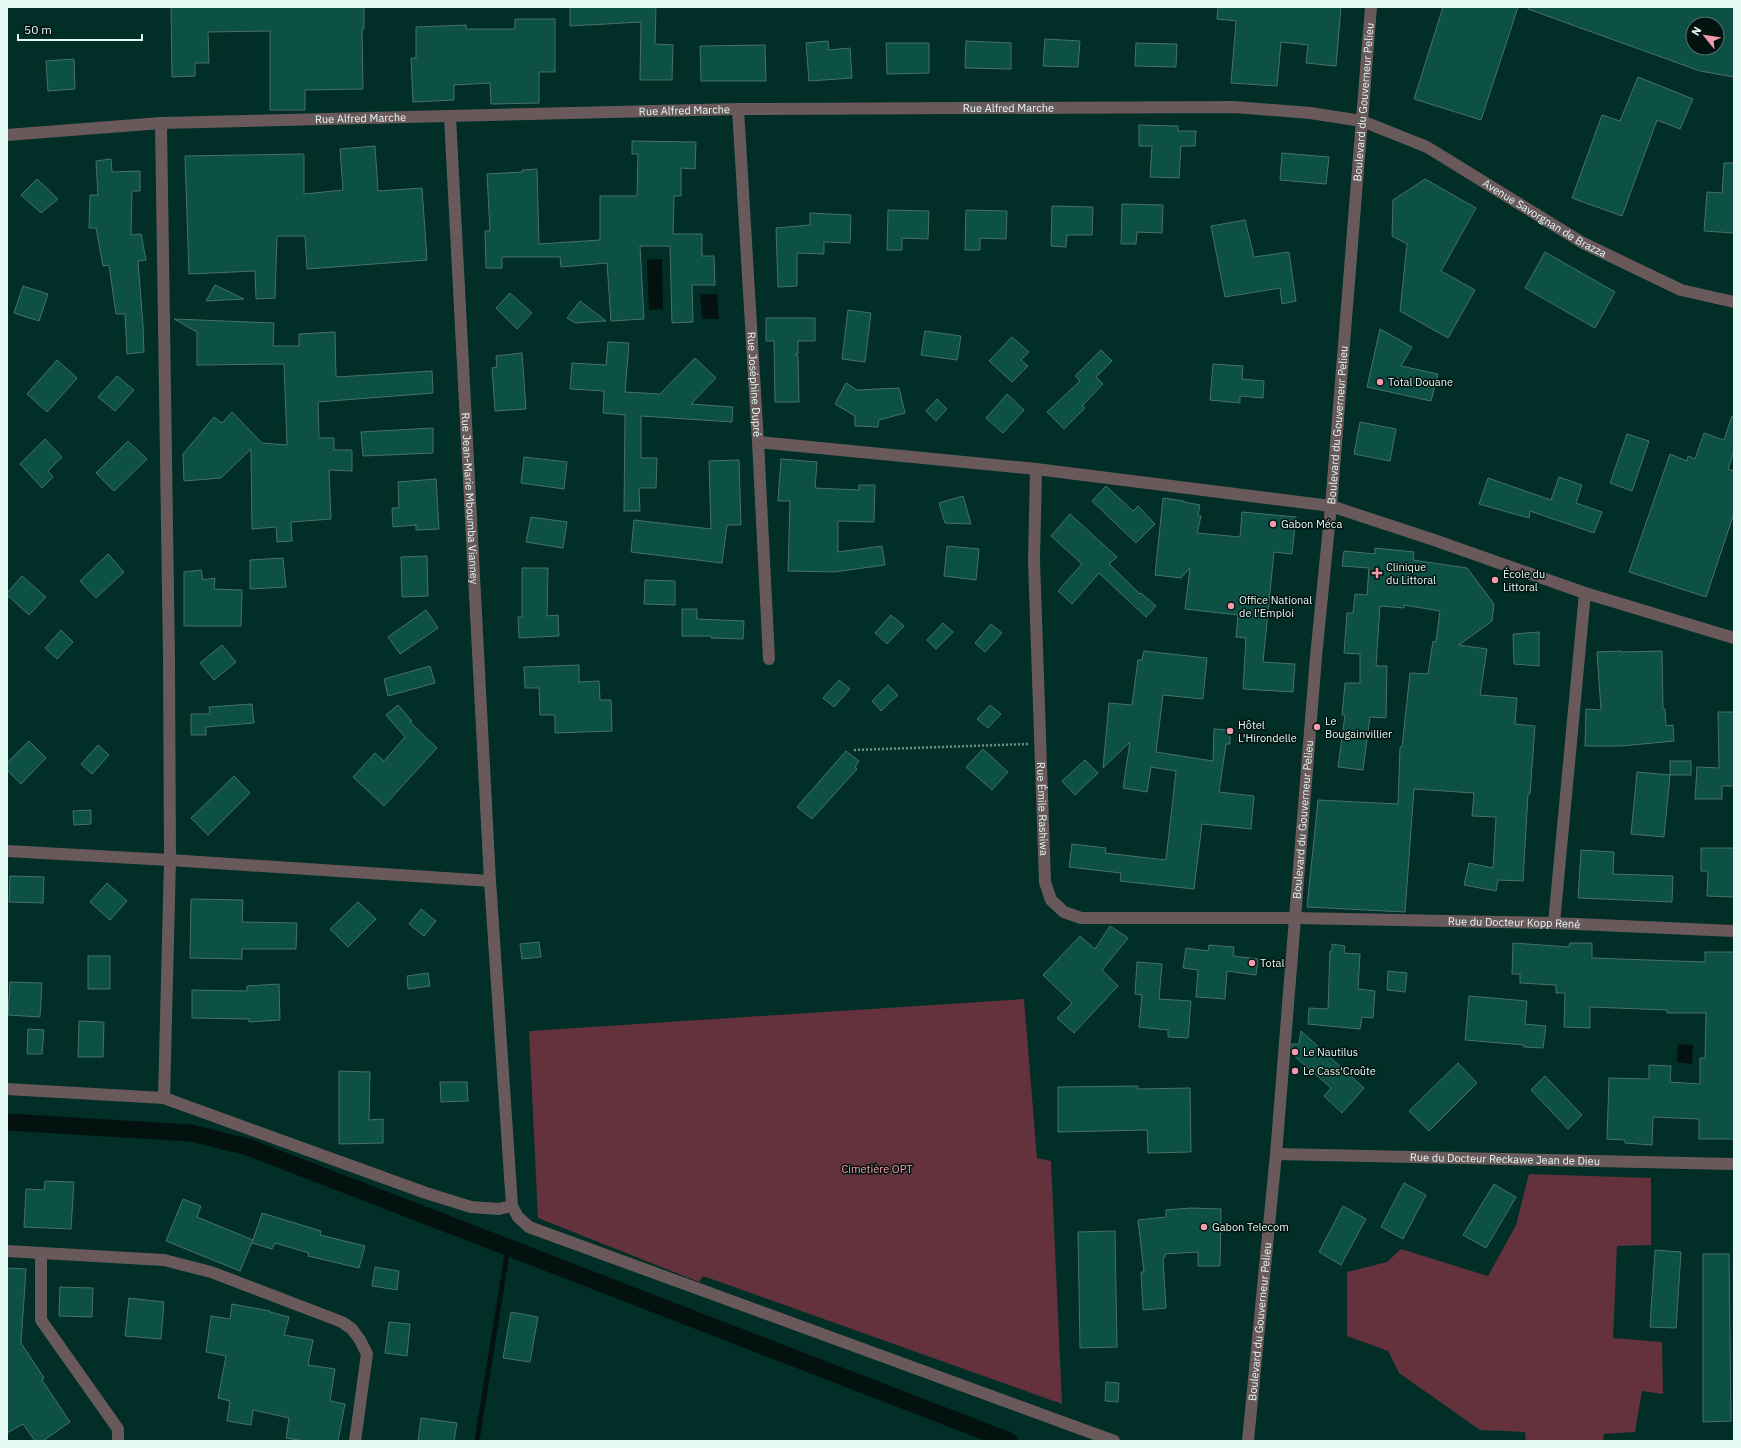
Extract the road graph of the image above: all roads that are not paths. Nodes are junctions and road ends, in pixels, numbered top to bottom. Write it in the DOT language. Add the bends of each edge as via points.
graph roads {
  1 [pos="1371,7"];
  2 [pos="738,109"];
  3 [pos="450,117"];
  4 [pos="1362,121"];
  5 [pos="161,123"];
  6 [pos="7,135"];
  7 [pos="1734,302"];
  8 [pos="758,442"];
  9 [pos="1036,469"];
  10 [pos="1331,506"];
  11 [pos="1585,593"];
  12 [pos="1734,638"];
  13 [pos="769,659"];
  14 [pos="7,851"];
  15 [pos="170,860"];
  16 [pos="490,881"];
  17 [pos="1294,918"];
  18 [pos="1554,923"];
  19 [pos="1734,931"];
  20 [pos="7,1089"];
  21 [pos="164,1098"];
  22 [pos="1276,1154"];
  23 [pos="1734,1164"];
  24 [pos="512,1206"];
  25 [pos="7,1251"];
  26 [pos="40,1253"];
  27 [pos="118,1441"];
  28 [pos="355,1441"];
  29 [pos="1114,1441"];
  30 [pos="1248,1441"];
  1 -- 4 [label="street, Boulevard du Gouverneur Pelieu"];
  2 -- 3 [label="street, Rue Alfred Marche"];
  2 -- 4 [label="street, Rue Alfred Marche" via="1234,107 1310,113"];
  2 -- 8 [label="street, Rue Joséphine Dupré"];
  3 -- 5 [label="street, Rue Alfred Marche"];
  3 -- 16 [label="street, Rue Jean-Marie Mboumba Vianney"];
  4 -- 7 [label="street, Avenue Savorgnan de Brazza" via="1427,146 1583,243 1681,290"];
  4 -- 10 [label="street, Boulevard du Gouverneur Pelieu"];
  5 -- 6 [label="street, Rue Alfred Marche"];
  5 -- 15 [label="street"];
  8 -- 9 [label="street"];
  8 -- 13 [label="street, Rue Joséphine Dupré"];
  9 -- 10 [label="street"];
  9 -- 17 [label="street, Rue Émile Rashiwa" via="1034,560 1045,882 1051,900 1064,912 1080,918"];
  10 -- 11 [label="street"];
  10 -- 17 [label="street, Boulevard du Gouverneur Pelieu"];
  11 -- 12 [label="street"];
  11 -- 18 [label="street"];
  14 -- 15 [label="street"];
  15 -- 16 [label="street"];
  15 -- 21 [label="street"];
  16 -- 24 [label="street, Rue Jean-Marie Mboumba Vianney"];
  17 -- 18 [label="street, Rue du Docteur Kopp René"];
  17 -- 22 [label="street, Boulevard du Gouverneur Pelieu"];
  18 -- 19 [label="street, Rue du Docteur Kopp René"];
  20 -- 21 [label="street"];
  21 -- 24 [label="street" via="471,1207 499,1209"];
  22 -- 23 [label="street, Rue du Docteur Reckawe Jean de Dieu"];
  22 -- 30 [label="street, Boulevard du Gouverneur Pelieu"];
  24 -- 29 [label="street" via="518,1217 529,1227"];
  25 -- 26 [label="street"];
  26 -- 27 [label="street" via="41,1320 118,1429"];
  26 -- 28 [label="street" via="164,1260 211,1272 342,1322 352,1329 367,1354"];
}
